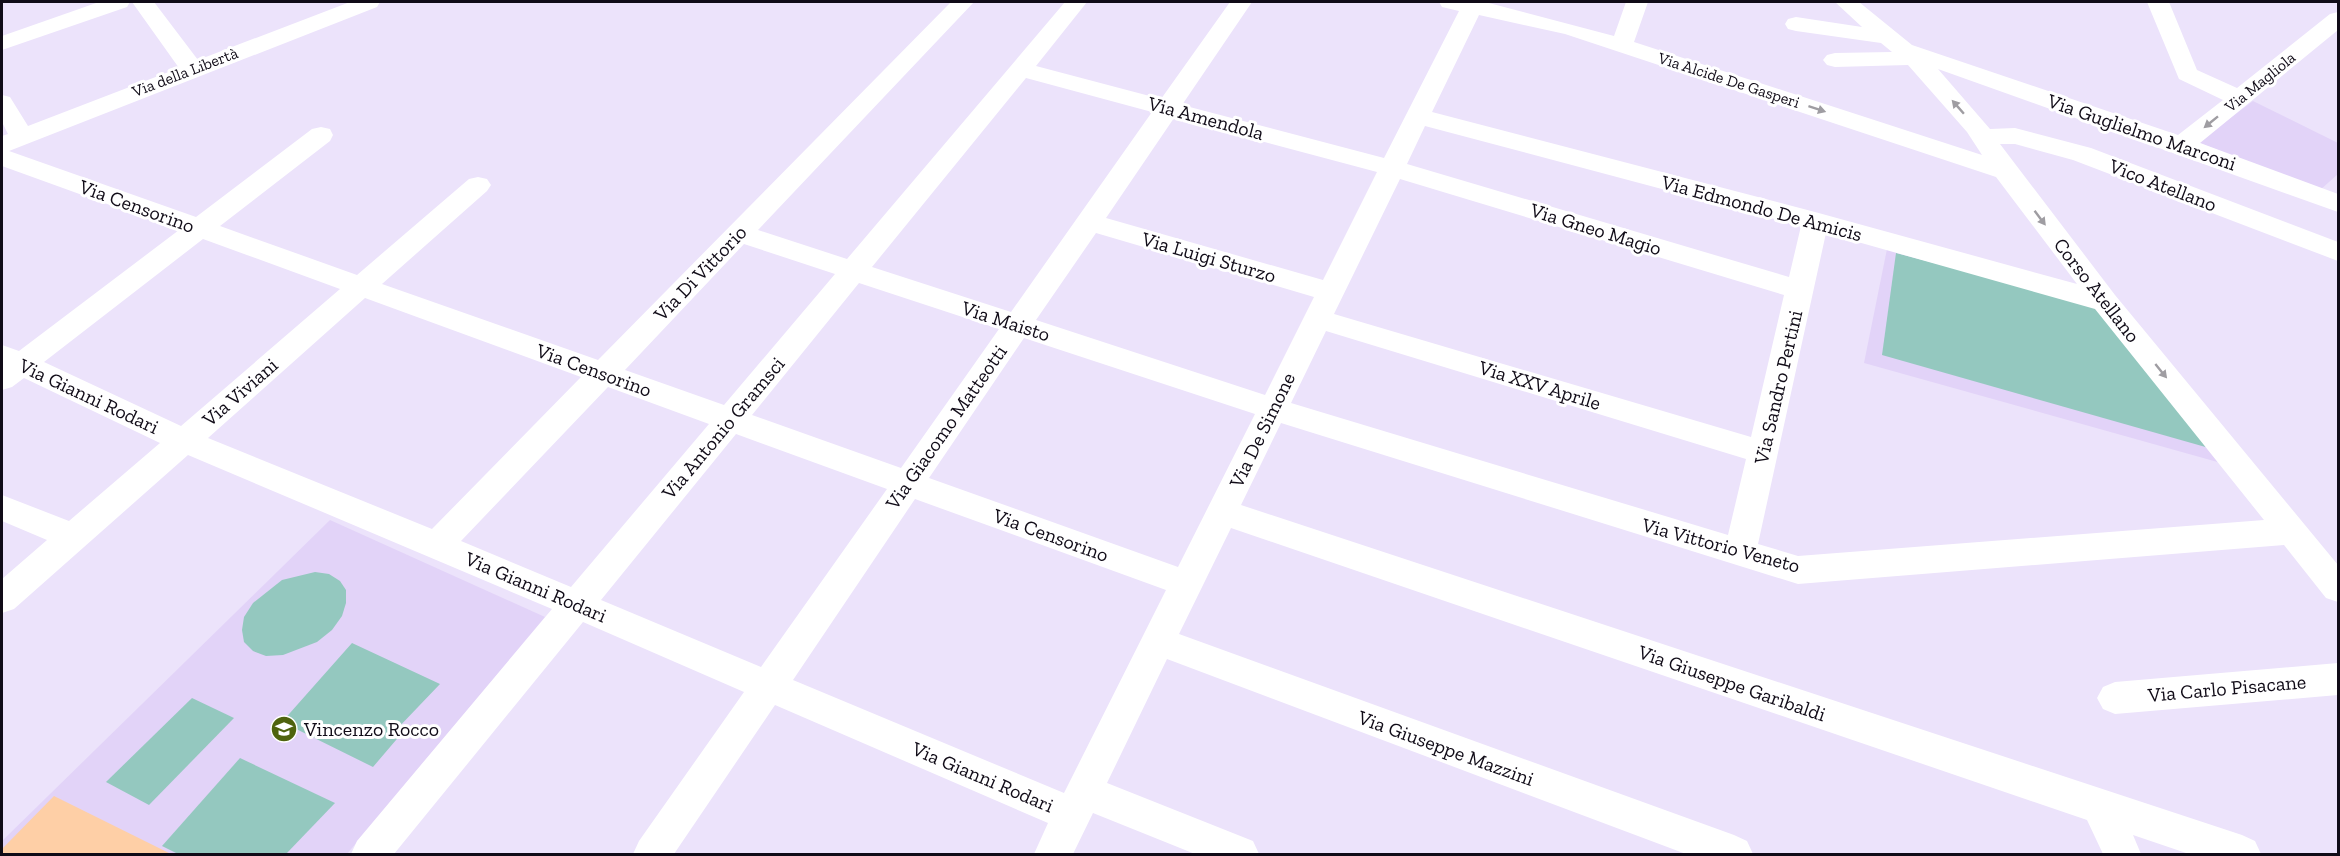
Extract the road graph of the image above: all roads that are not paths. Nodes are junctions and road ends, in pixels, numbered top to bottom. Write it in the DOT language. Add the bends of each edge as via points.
graph roads {
  1 [pos="119,2"];
  2 [pos="143,2"];
  3 [pos="369,2"];
  4 [pos="963,2"];
  5 [pos="1076,2"];
  6 [pos="1241,2"];
  7 [pos="1637,2"];
  8 [pos="1846,2"];
  9 [pos="2158,2"];
  10 [pos="1465,3"];
  11 [pos="2338,20"];
  12 [pos="1796,24"];
  13 [pos="2,44"];
  14 [pos="1622,45"];
  15 [pos="1901,48"];
  16 [pos="1835,60"];
  17 [pos="192,69"];
  18 [pos="1020,69"];
  19 [pos="1941,73"];
  20 [pos="2240,99"];
  21 [pos="2,102"];
  22 [pos="1166,107"];
  23 [pos="1418,116"];
  24 [pos="321,135"];
  25 [pos="1983,137"];
  26 [pos="12,140"];
  27 [pos="2182,145"];
  28 [pos="2,157"];
  29 [pos="1392,168"];
  30 [pos="2005,171"];
  31 [pos="478,185"];
  32 [pos="2333,195"];
  33 [pos="1087,221"];
  34 [pos="1815,221"];
  35 [pos="199,228"];
  36 [pos="739,233"];
  37 [pos="2338,252"];
  38 [pos="853,271"];
  39 [pos="361,287"];
  40 [pos="1800,290"];
  41 [pos="1331,292"];
  42 [pos="2105,302"];
  43 [pos="1318,319"];
  44 [pos="1016,325"];
  45 [pos="9,366"];
  46 [pos="603,374"];
  47 [pos="1273,409"];
  48 [pos="730,419"];
  49 [pos="184,441"];
  50 [pos="1763,452"];
  51 [pos="907,483"];
  52 [pos="2,508"];
  53 [pos="1222,512"];
  54 [pos="2293,531"];
  55 [pos="73,537"];
  56 [pos="437,545"];
  57 [pos="1740,553"];
  58 [pos="1186,584"];
  59 [pos="2338,588"];
  60 [pos="2,599"];
  61 [pos="577,604"];
  62 [pos="1158,641"];
  63 [pos="2338,679"];
  64 [pos="768,686"];
  65 [pos="2115,698"];
  66 [pos="1078,803"];
  67 [pos="2100,807"];
  68 [pos="370,855"];
  69 [pos="652,855"];
  70 [pos="1053,855"];
  71 [pos="1240,855"];
  72 [pos="1734,855"];
  73 [pos="2122,855"];
  74 [pos="2242,855"];
  1 -- 13 [label="street"];
  2 -- 17 [label="street"];
  3 -- 17 [label="street, Via della Libertà"];
  4 -- 36 [label="street, Via Di Vittorio"];
  5 -- 18 [label="street, Via Antonio Gramsci"];
  6 -- 22 [label="street, Via Giacomo Matteotti"];
  7 -- 14 [label="street"];
  8 -- 15 [label="street, Corso Atellano"];
  9 -- 20 [label="street" via="2187,74"];
  10 -- 14 [label="street, Via Alcide De Gasperi"];
  10 -- 23 [label="street, Via De Simone"];
  11 -- 20 [label="street, Via Magliola"];
  12 -- 15 [label="street"];
  14 -- 30 [label="street, Via Alcide De Gasperi, one-way"];
  15 -- 16 [label="street"];
  15 -- 19 [label="street, Corso Atellano"];
  17 -- 26 [label="street, Via della Libertà"];
  18 -- 22 [label="street, Via Amendola"];
  18 -- 38 [label="street, Via Antonio Gramsci"];
  25 -- 19 [label="street, Corso Atellano, one-way"];
  19 -- 27 [label="street, Via Guglielmo Marconi"];
  20 -- 27 [label="street, Via Magliola, one-way"];
  21 -- 26 [label="street"];
  22 -- 29 [label="street, Via Amendola"];
  22 -- 33 [label="street, Via Giacomo Matteotti"];
  23 -- 29 [label="street, Via De Simone"];
  23 -- 34 [label="street, Via Edmondo De Amicis"];
  24 -- 35 [label="street"];
  25 -- 30 [label="street, Corso Atellano"];
  25 -- 37 [label="street, Vico Atellano" via="2015,136 2082,154"];
  27 -- 32 [label="street, Via Guglielmo Marconi"];
  28 -- 35 [label="street, Via Censorino"];
  29 -- 40 [label="street, Via Gneo Magio"];
  29 -- 41 [label="street, Via De Simone"];
  30 -- 42 [label="street, Corso Atellano, one-way"];
  31 -- 39 [label="street, Via Viviani"];
  33 -- 41 [label="street, Via Luigi Sturzo"];
  33 -- 44 [label="street, Via Giacomo Matteotti"];
  34 -- 40 [label="street, Via Sandro Pertini"];
  34 -- 42 [label="street, Via Edmondo De Amicis"];
  35 -- 39 [label="street, Via Censorino"];
  35 -- 45 [label="street"];
  36 -- 38 [label="street, Via Maisto"];
  36 -- 46 [label="street, Via Di Vittorio"];
  38 -- 44 [label="street, Via Maisto"];
  38 -- 48 [label="street, Via Antonio Gramsci"];
  39 -- 46 [label="street, Via Censorino"];
  39 -- 49 [label="street, Via Viviani"];
  40 -- 50 [label="street, Via Sandro Pertini"];
  41 -- 43 [label="street, Via De Simone"];
  42 -- 54 [label="street, Corso Atellano, one-way"];
  43 -- 47 [label="street, Via De Simone"];
  43 -- 50 [label="street, Via XXV Aprile"];
  44 -- 47 [label="street, Via Maisto"];
  44 -- 51 [label="street, Via Giacomo Matteotti"];
  45 -- 49 [label="street, Via Gianni Rodari"];
  46 -- 48 [label="street, Via Censorino"];
  46 -- 56 [label="street, Via Di Vittorio"];
  47 -- 53 [label="street, Via De Simone"];
  47 -- 57 [label="street, Via Vittorio Veneto"];
  48 -- 51 [label="street, Via Censorino"];
  48 -- 61 [label="street, Via Antonio Gramsci"];
  49 -- 55 [label="street, Via Viviani"];
  49 -- 56 [label="street, Via Gianni Rodari"];
  50 -- 57 [label="street, Via Sandro Pertini"];
  51 -- 58 [label="street, Via Censorino"];
  51 -- 64 [label="street, Via Giacomo Matteotti"];
  52 -- 55 [label="street"];
  53 -- 58 [label="street, Via De Simone"];
  53 -- 67 [label="street, Via Giuseppe Garibaldi"];
  54 -- 57 [label="street, Via Vittorio Veneto" via="1798,570"];
  54 -- 59 [label="street, Corso Atellano"];
  55 -- 60 [label="street, Via Viviani"];
  56 -- 61 [label="street, Via Gianni Rodari"];
  58 -- 62 [label="street, Via De Simone"];
  61 -- 64 [label="street, Via Gianni Rodari"];
  61 -- 68 [label="street, Via Antonio Gramsci"];
  62 -- 66 [label="street, Via De Simone"];
  62 -- 72 [label="street, Via Giuseppe Mazzini"];
  63 -- 65 [label="street, Via Carlo Pisacane"];
  64 -- 66 [label="street, Via Gianni Rodari"];
  64 -- 69 [label="street, Via Giacomo Matteotti"];
  66 -- 70 [label="street, Via De Simone"];
  66 -- 71 [label="street, Via Gianni Rodari"];
  67 -- 73 [label="street"];
  67 -- 74 [label="street, Via Giuseppe Garibaldi"];
}
